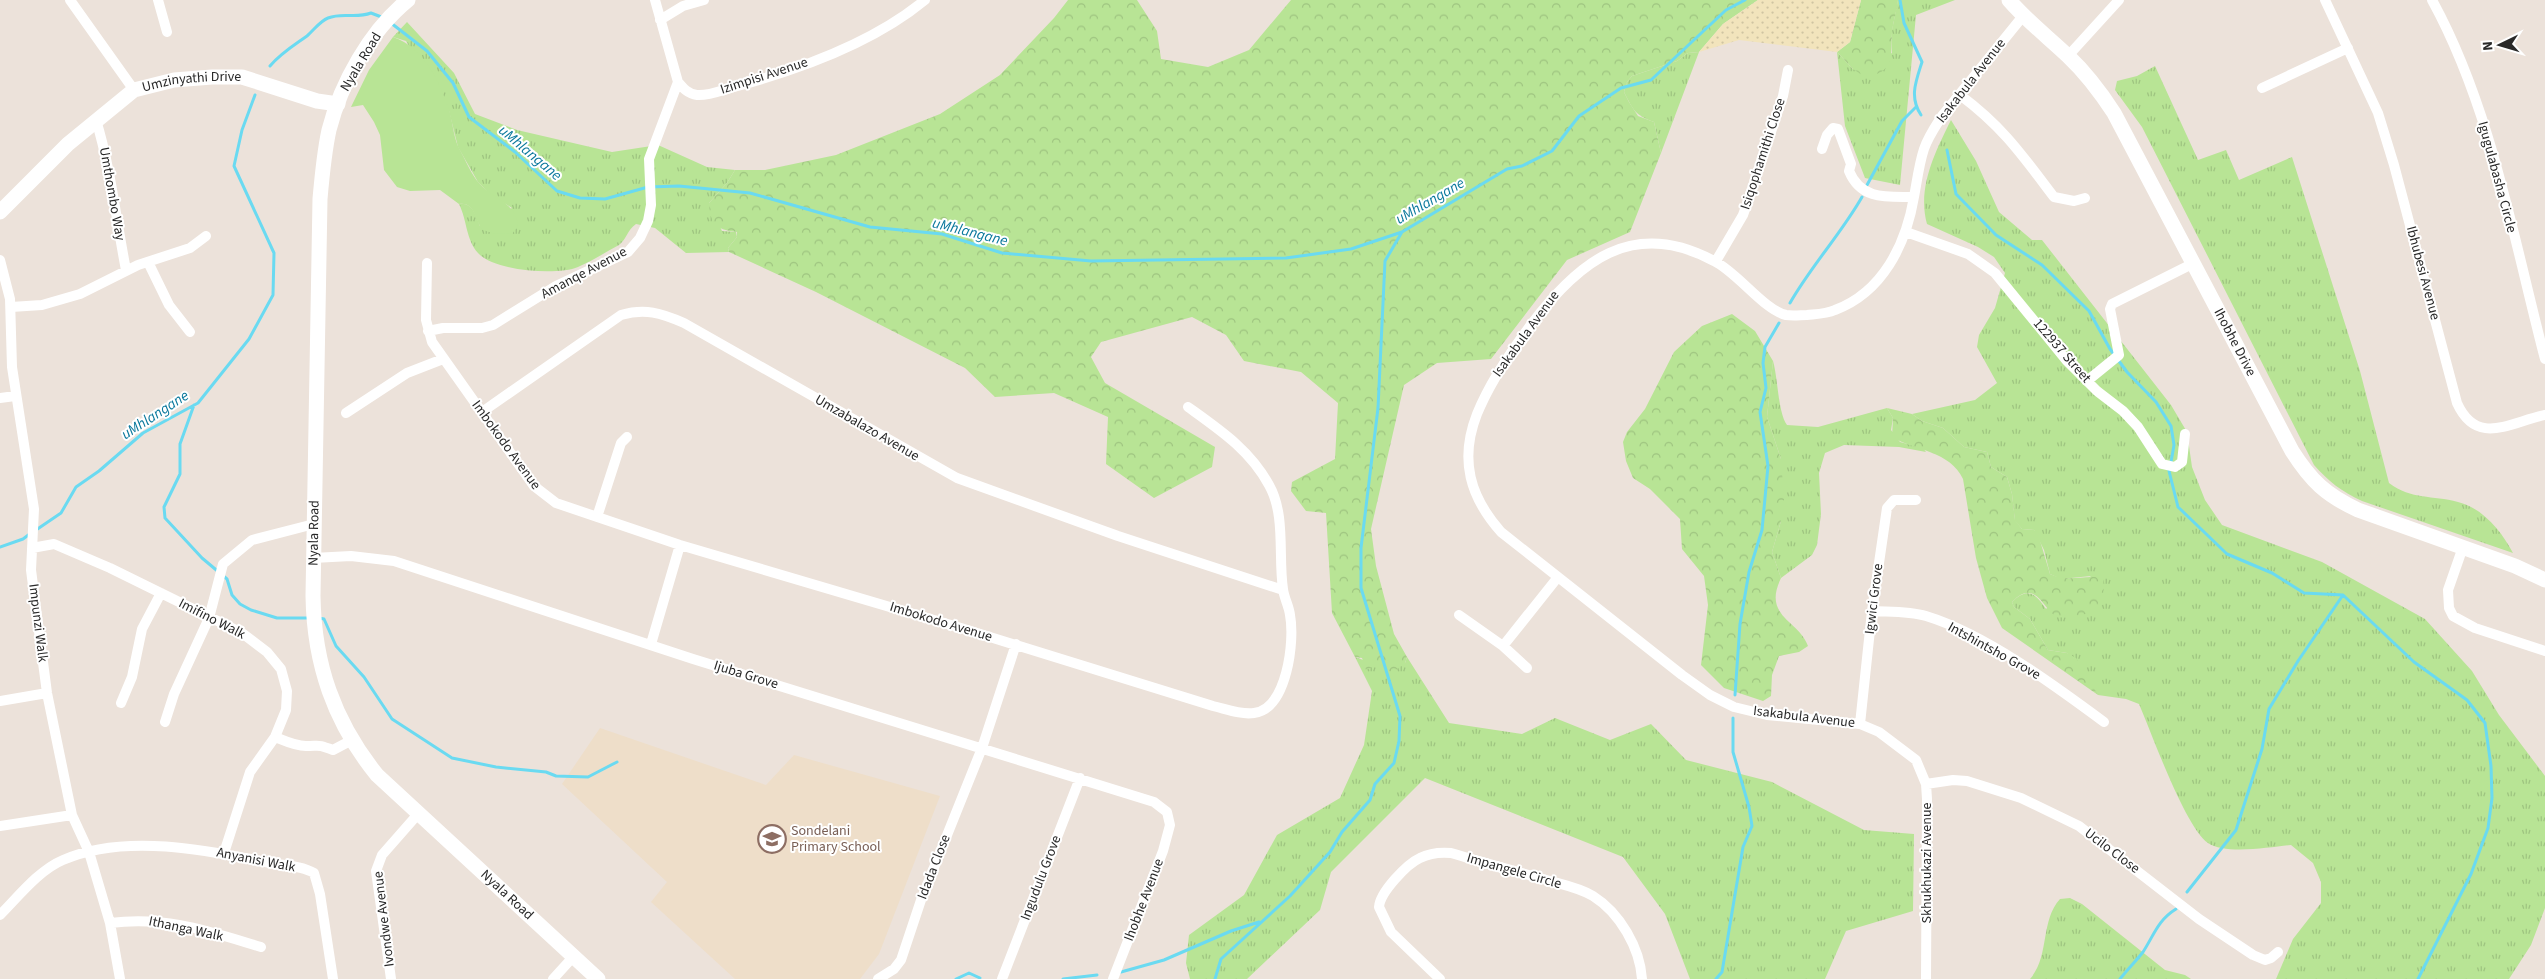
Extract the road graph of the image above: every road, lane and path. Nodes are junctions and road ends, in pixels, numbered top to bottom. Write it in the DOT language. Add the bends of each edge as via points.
graph roads {
  1 [pos="70,0"];
  2 [pos="158,0"];
  3 [pos="656,0"];
  4 [pos="704,0"];
  5 [pos="925,0"];
  6 [pos="2009,0"];
  7 [pos="2120,0"];
  8 [pos="2326,0"];
  9 [pos="2432,0"];
  10 [pos="403,5"];
  11 [pos="2023,16"];
  12 [pos="660,20"];
  13 [pos="167,32"];
  14 [pos="2348,48"];
  15 [pos="2068,56"];
  16 [pos="1788,70"];
  17 [pos="678,82"];
  18 [pos="2262,88"];
  19 [pos="134,90"];
  20 [pos="1960,95"];
  21 [pos="338,104"];
  22 [pos="96,120"];
  23 [pos="1822,149"];
  24 [pos="1914,197"];
  25 [pos="2085,198"];
  26 [pos="0,212"];
  27 [pos="1906,232"];
  28 [pos="206,236"];
  29 [pos="0,260"];
  30 [pos="148,262"];
  31 [pos="427,262"];
  32 [pos="1716,262"];
  33 [pos="2194,263"];
  34 [pos="126,270"];
  35 [pos="11,307"];
  36 [pos="428,331"];
  37 [pos="190,332"];
  38 [pos="444,359"];
  39 [pos="2545,359"];
  40 [pos="2087,381"];
  41 [pos="16,396"];
  42 [pos="0,398"];
  43 [pos="1188,408"];
  44 [pos="482,412"];
  45 [pos="346,413"];
  46 [pos="2545,415"];
  47 [pos="2185,434"];
  48 [pos="627,437"];
  49 [pos="1916,500"];
  50 [pos="597,517"];
  51 [pos="314,524"];
  52 [pos="680,545"];
  53 [pos="32,548"];
  54 [pos="2463,548"];
  55 [pos="313,558"];
  56 [pos="1558,577"];
  57 [pos="2545,580"];
  58 [pos="1283,590"];
  59 [pos="161,593"];
  60 [pos="1872,611"];
  61 [pos="1459,615"];
  62 [pos="209,618"];
  63 [pos="651,644"];
  64 [pos="1016,644"];
  65 [pos="1504,646"];
  66 [pos="2545,651"];
  67 [pos="1527,668"];
  68 [pos="47,692"];
  69 [pos="0,701"];
  70 [pos="121,704"];
  71 [pos="165,722"];
  72 [pos="2104,722"];
  73 [pos="1860,724"];
  74 [pos="275,737"];
  75 [pos="352,740"];
  76 [pos="982,748"];
  77 [pos="1906,754"];
  78 [pos="1080,778"];
  79 [pos="1926,784"];
  80 [pos="418,814"];
  81 [pos="72,815"];
  82 [pos="1170,819"];
  83 [pos="0,826"];
  84 [pos="89,852"];
  85 [pos="224,854"];
  86 [pos="0,915"];
  87 [pos="110,923"];
  88 [pos="261,947"];
  89 [pos="2278,952"];
  90 [pos="573,956"];
  91 [pos="120,979"];
  92 [pos="333,979"];
  93 [pos="391,979"];
  94 [pos="553,979"];
  95 [pos="598,979"];
  96 [pos="878,979"];
  97 [pos="1002,979"];
  98 [pos="1112,979"];
  99 [pos="1440,979"];
  100 [pos="1642,979"];
  101 [pos="1926,979"];
  1 -- 19 [label="street"];
  2 -- 13 [label="street"];
  3 -- 12 [label="street"];
  4 -- 12 [label="street" via="683,6"];
  5 -- 17 [label="street, Izimpisi Avenue" via="890,25 855,42 759,80 696,95"];
  6 -- 11 [label="street, Ihobhe Drive"];
  7 -- 15 [label="street"];
  8 -- 14 [label="street, Ibhubesi Avenue"];
  9 -- 39 [label="street, Igugulabasha Circle" via="2464,68 2481,116"];
  10 -- 21 [label="street, Nyala Road" via="382,27 358,62"];
  11 -- 15 [label="street, Ihobhe Drive"];
  11 -- 20 [label="street, Isakabula Avenue"];
  12 -- 17 [label="street"];
  14 -- 18 [label="street"];
  14 -- 46 [label="street, Ibhubesi Avenue" via="2378,113 2464,417 2483,429 2500,428"];
  15 -- 33 [label="street, Ihobhe Drive" via="2100,91 2114,113"];
  16 -- 32 [label="street, Isiqophamithi Close" via="1783,96 1750,195"];
  17 -- 36 [label="street, Amanqe Avenue" via="651,152 648,220 640,238 628,252 556,286 493,325"];
  19 -- 21 [label="street, Umzinyathi Drive" via="174,80 242,77 317,101"];
  19 -- 22 [label="street, Umzinyathi Drive"];
  20 -- 24 [label="street, Isakabula Avenue" via="1924,149"];
  20 -- 25 [label="street" via="2013,141 2054,197 2074,201"];
  21 -- 51 [label="street, Nyala Road" via="329,130 320,199"];
  22 -- 26 [label="street, Umzinyathi Drive"];
  22 -- 34 [label="street, Umthombo Way" via="112,180"];
  23 -- 24 [label="street" via="1830,131 1838,129 1855,184 1869,193"];
  24 -- 27 [label="street, Isakabula Avenue"];
  27 -- 32 [label="street, Isakabula Avenue" via="1880,279 1852,302 1820,314 1786,315"];
  27 -- 40 [label="street, 122937 Street" via="1968,254 1995,273"];
  28 -- 30 [label="street" via="190,248"];
  29 -- 35 [label="street, Impunzi Walk"];
  30 -- 34 [label="street"];
  30 -- 37 [label="street" via="169,305"];
  31 -- 36 [label="street, Imbokodo Avenue"];
  32 -- 56 [label="street, Isakabula Avenue" via="1676,246 1658,244 1615,250 1594,260 1550,298 1489,386 1471,439 1471,484 1482,508 1501,532"];
  33 -- 40 [label="street" via="2112,304 2110,309 2118,355"];
  33 -- 54 [label="street, Ihobhe Drive" via="2292,451 2317,485 2358,510"];
  34 -- 35 [label="street" via="80,294 42,305"];
  35 -- 41 [label="street, Impunzi Walk"];
  36 -- 38 [label="street, Imbokodo Avenue"];
  38 -- 44 [label="street, Imbokodo Avenue"];
  38 -- 45 [label="street" via="407,373"];
  40 -- 47 [label="street, 122937 Street" via="2138,427 2162,464 2175,467 2182,462"];
  41 -- 42 [label="street"];
  41 -- 53 [label="street, Impunzi Walk" via="34,509"];
  43 -- 58 [label="street, Imbokodo Avenue" via="1253,459 1270,486 1276,503"];
  44 -- 50 [label="street, Imbokodo Avenue" via="539,492 556,503"];
  44 -- 58 [label="street, Umzabalazo Avenue" via="621,315 642,310 657,312 684,323 957,478 1118,536"];
  48 -- 50 [label="street" via="621,443"];
  49 -- 60 [label="street, Igwici Grove" via="1894,500 1887,508"];
  50 -- 52 [label="street, Imbokodo Avenue"];
  51 -- 55 [label="street, Nyala Road"];
  51 -- 62 [label="street" via="252,540 221,569"];
  52 -- 63 [label="street"];
  52 -- 64 [label="street, Imbokodo Avenue"];
  53 -- 59 [label="street, Imifino Walk" via="54,544 64,547"];
  53 -- 68 [label="street, Impunzi Walk" via="31,570"];
  54 -- 57 [label="street, Ihobhe Drive"];
  54 -- 66 [label="street" via="2448,590 2453,616 2475,628"];
  55 -- 63 [label="street, Ijuba Grove" via="351,556 394,561"];
  55 -- 75 [label="street, Nyala Road" via="313,618 324,681"];
  56 -- 65 [label="street"];
  56 -- 73 [label="street, Isakabula Avenue" via="1719,701 1766,715"];
  58 -- 64 [label="street, Imbokodo Avenue" via="1290,615 1290,661 1274,702 1256,713 1213,706"];
  59 -- 62 [label="street, Imifino Walk"];
  59 -- 70 [label="street" via="142,629 132,677"];
  60 -- 72 [label="street, Intshintsho Grove" via="1909,613 1945,623 2049,682"];
  60 -- 73 [label="street, Igwici Grove"];
  61 -- 65 [label="street"];
  62 -- 71 [label="street" via="174,694"];
  62 -- 74 [label="street, Imifino Walk" via="256,642 281,669 287,700"];
  63 -- 76 [label="street, Ijuba Grove"];
  64 -- 76 [label="street, Idada Close"];
  65 -- 67 [label="street"];
  68 -- 69 [label="street"];
  68 -- 81 [label="street, Impunzi Walk"];
  73 -- 77 [label="street, Isakabula Avenue" via="1892,740"];
  74 -- 75 [label="street" via="292,744 317,744 333,750"];
  74 -- 85 [label="street, Imifino Walk" via="250,772"];
  75 -- 80 [label="street, Nyala Road" via="377,775"];
  76 -- 78 [label="street, Ijuba Grove"];
  76 -- 96 [label="street, Idada Close" via="921,900 901,960"];
  77 -- 79 [label="street, Skhukhukazi Avenue" via="1916,760"];
  78 -- 82 [label="street, Ijuba Grove" via="1163,806"];
  78 -- 97 [label="street, Ingudulu Grove"];
  79 -- 89 [label="street, Ucilo Close" via="1967,781 2021,798 2079,826 2199,919 2253,955 2265,960"];
  79 -- 101 [label="street, Skhukhukazi Avenue"];
  80 -- 90 [label="street, Nyala Road"];
  80 -- 93 [label="street, Ivondwe Avenue" via="382,854 376,871"];
  81 -- 83 [label="street"];
  81 -- 84 [label="street, Impunzi Walk"];
  82 -- 98 [label="street, Ihobhe Avenue" via="1163,851"];
  84 -- 85 [label="street, Anyanisi Walk" via="116,847 146,847 188,848"];
  84 -- 86 [label="street, Anyanisi Walk" via="61,860 46,870"];
  84 -- 87 [label="street, Impunzi Walk"];
  85 -- 92 [label="street, Anyanisi Walk" via="314,873"];
  87 -- 88 [label="street, Ithanga Walk" via="140,919 167,922 207,930"];
  87 -- 91 [label="street, Impunzi Walk"];
  90 -- 94 [label="street"];
  90 -- 95 [label="street, Nyala Road"];
  99 -- 100 [label="street, Impangele Circle" via="1386,924 1379,907 1382,894 1410,864 1439,852 1593,896 1623,926 1639,960"];
}
